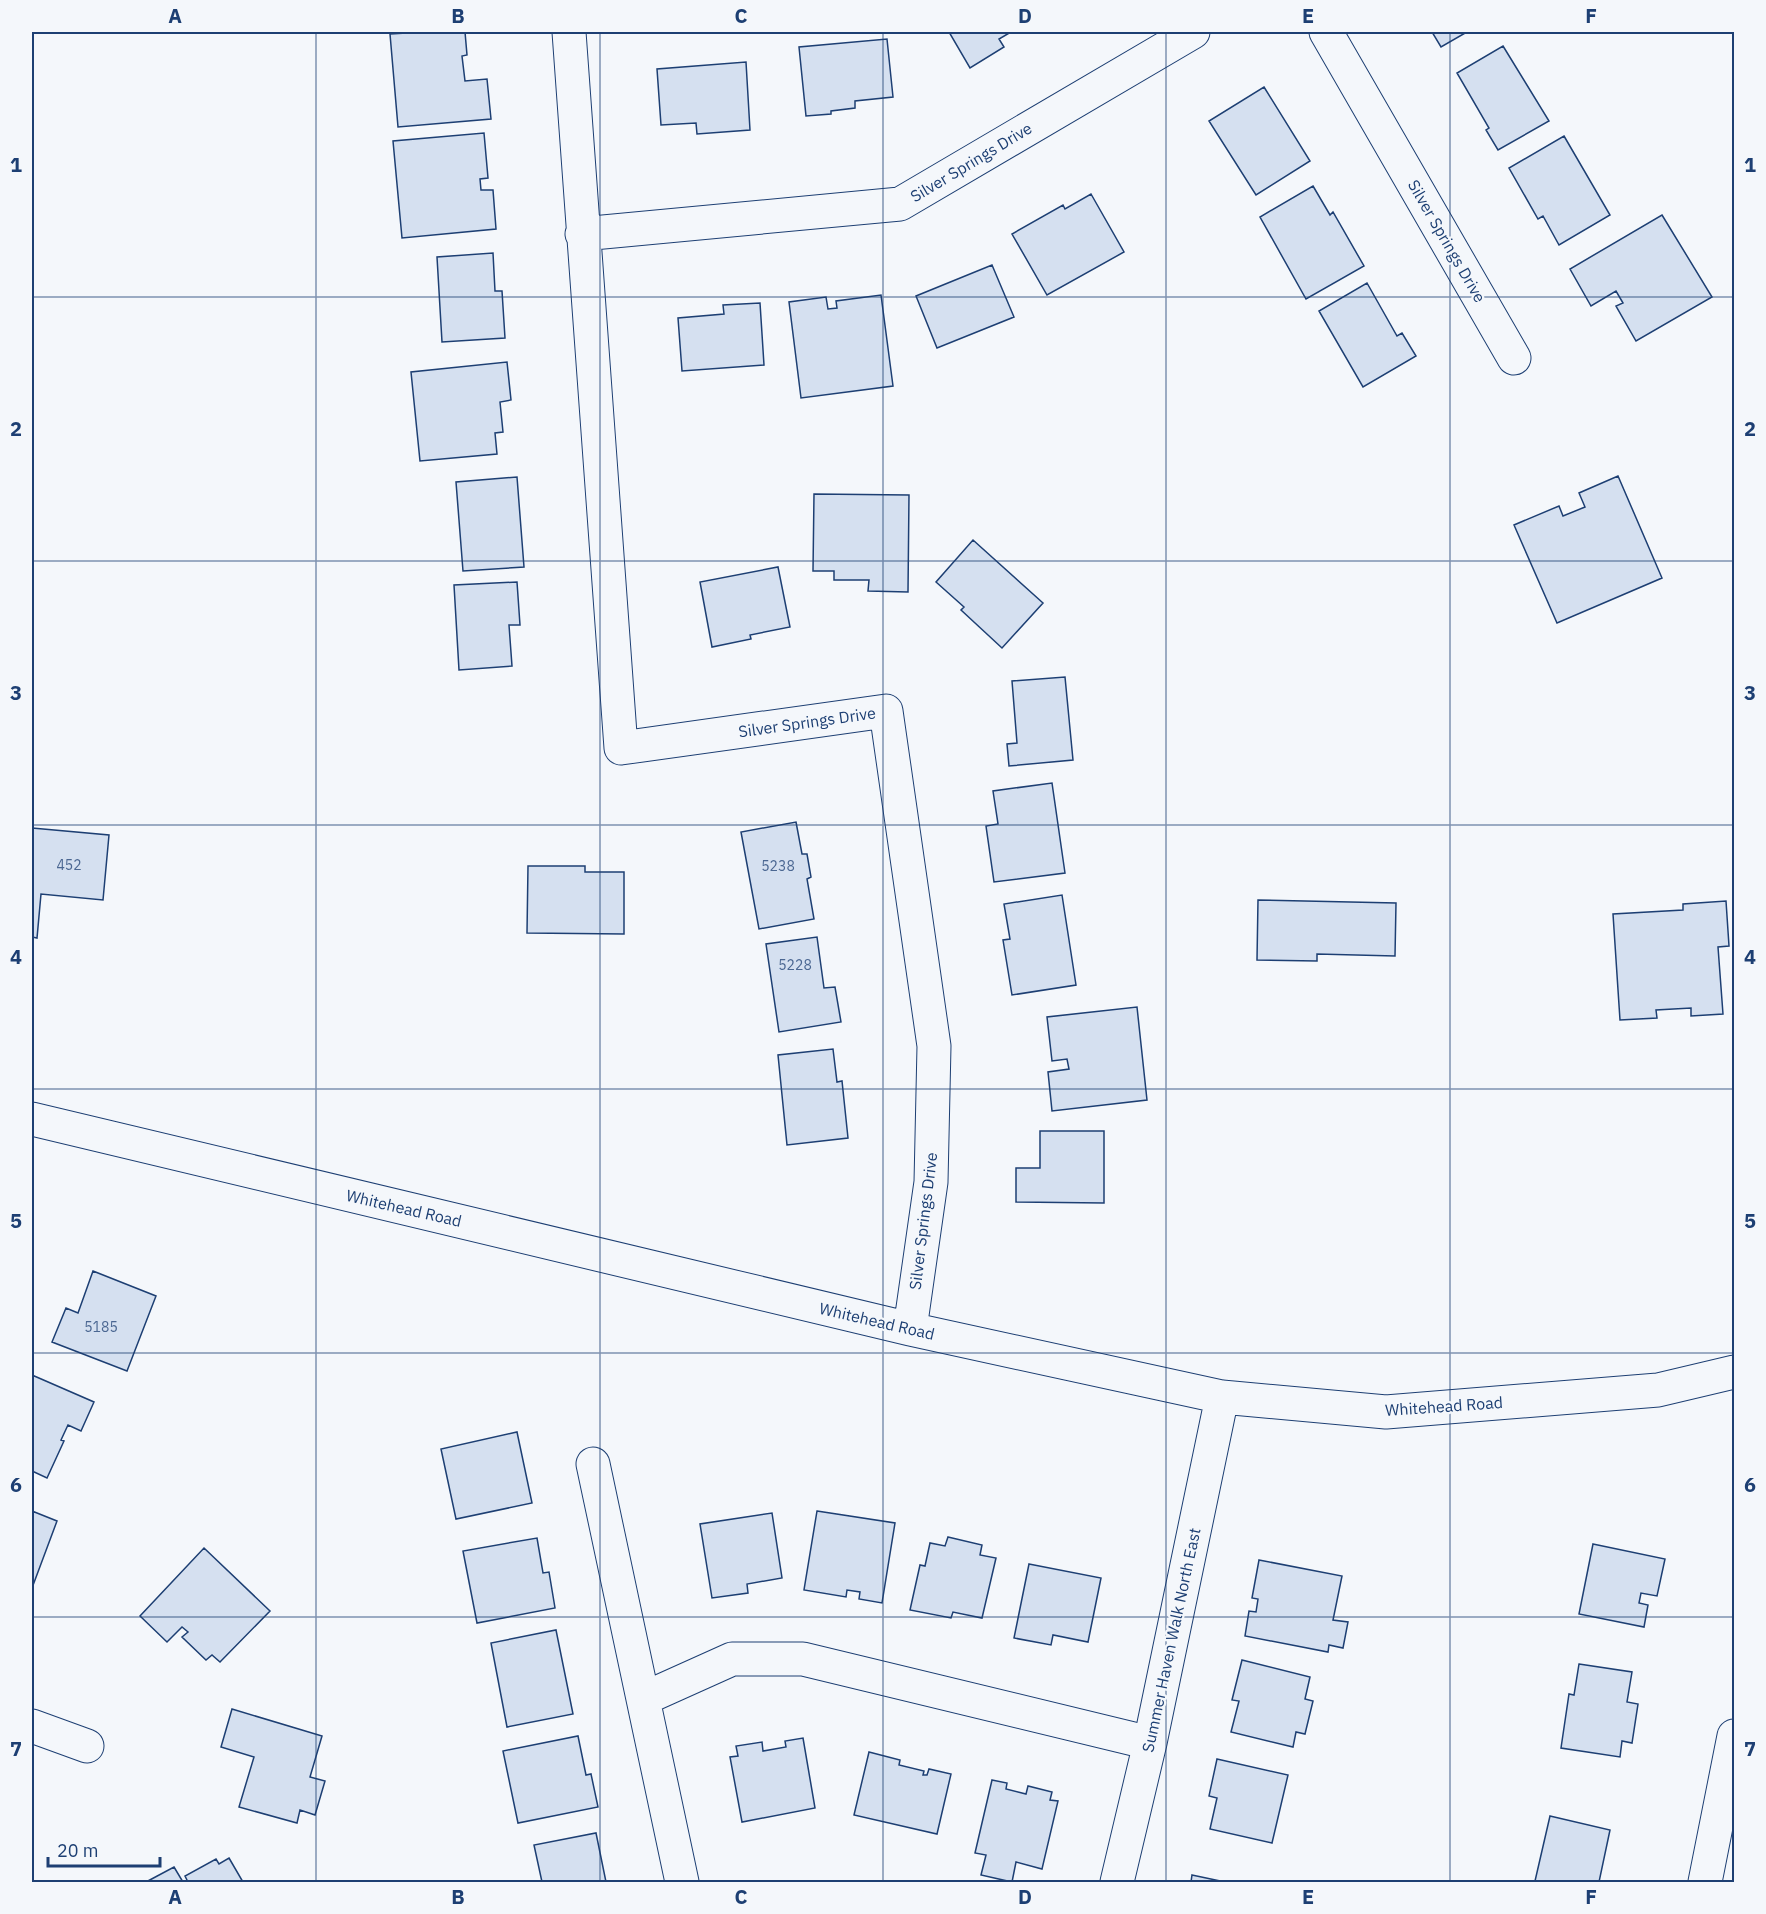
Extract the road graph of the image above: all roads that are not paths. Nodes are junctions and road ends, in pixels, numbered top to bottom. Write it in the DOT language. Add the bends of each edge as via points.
graph roads {
  1 [pos="569,32"];
  2 [pos="1193,32"];
  3 [pos="1326,32"];
  4 [pos="582,234"];
  5 [pos="1514,358"];
  6 [pos="32,1119"];
  7 [pos="910,1329"];
  8 [pos="1734,1372"];
  9 [pos="1222,1396"];
  10 [pos="593,1464"];
  11 [pos="644,1699"];
  12 [pos="32,1726"];
  13 [pos="1734,1736"];
  14 [pos="1150,1743"];
  15 [pos="87,1746"];
  16 [pos="682,1882"];
  17 [pos="1117,1882"];
  18 [pos="1705,1882"];
  1 -- 4 [label="street, Silver Springs Drive"];
  2 -- 4 [label="street, Silver Springs Drive" via="900,204"];
  3 -- 5 [label="street, Silver Springs Drive"];
  4 -- 7 [label="street, Silver Springs Drive" via="621,748 886,711 934,1046 931,1182"];
  6 -- 7 [label="street, Whitehead Road"];
  7 -- 9 [label="street, Whitehead Road"];
  8 -- 9 [label="street, Whitehead Road" via="1658,1390 1386,1412"];
  9 -- 14 [label="street, Summer Haven Walk North East"];
  10 -- 11 [label="street"];
  11 -- 14 [label="street" via="732,1659 802,1659"];
  11 -- 16 [label="street"];
  12 -- 15 [label="street"];
  13 -- 18 [label="street"];
  14 -- 17 [label="street, Summer Haven Walk North East"];
}
